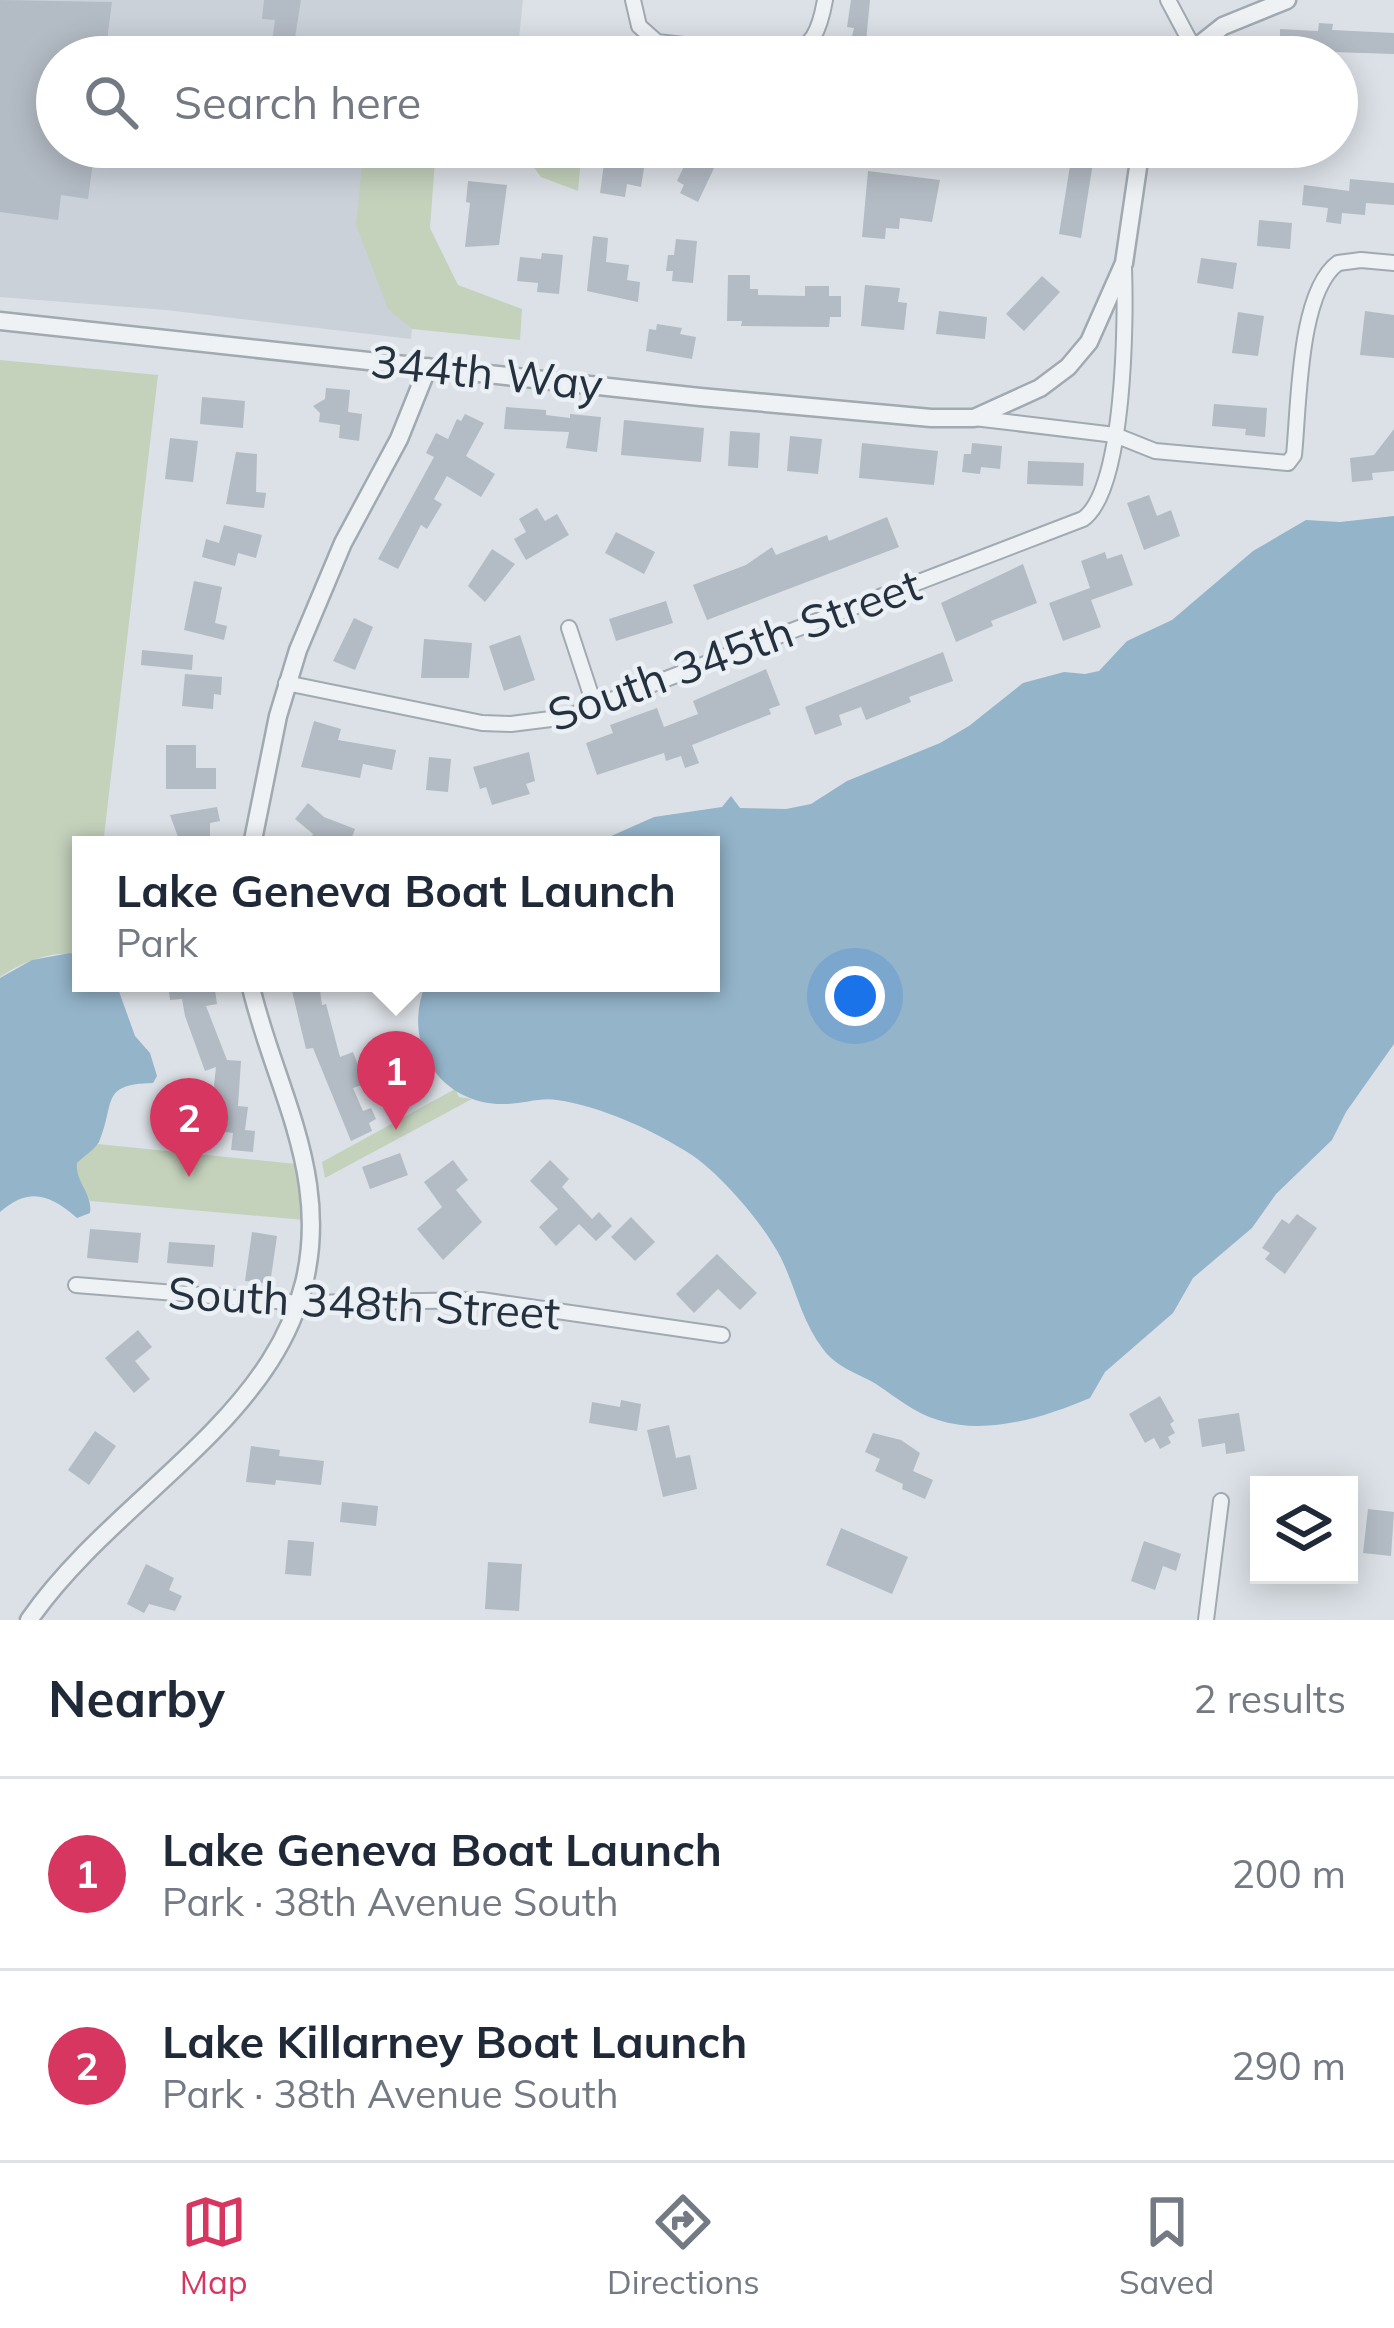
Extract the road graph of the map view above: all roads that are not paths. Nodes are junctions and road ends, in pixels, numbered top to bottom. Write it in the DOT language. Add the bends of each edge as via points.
graph roads {
  1 [pos="633,0"];
  2 [pos="825,0"];
  3 [pos="1168,0"];
  4 [pos="1287,0"];
  5 [pos="647,36"];
  6 [pos="813,36"];
  7 [pos="1182,36"];
  8 [pos="1211,36"];
  9 [pos="1138,168"];
  10 [pos="1124,263"];
  11 [pos="1394,263"];
  12 [pos="0,321"];
  13 [pos="428,367"];
  14 [pos="974,418"];
  15 [pos="1115,435"];
  16 [pos="568,628"];
  17 [pos="286,682"];
  18 [pos="595,707"];
  19 [pos="254,836"];
  20 [pos="253,992"];
  21 [pos="76,1285"];
  22 [pos="300,1303"];
  23 [pos="722,1335"];
  24 [pos="1221,1501"];
  25 [pos="29,1620"];
  26 [pos="1207,1620"];
  1 -- 5 [label="street"];
  2 -- 6 [label="street"];
  3 -- 7 [label="street"];
  4 -- 8 [label="street"];
  9 -- 10 [label="street"];
  10 -- 14 [label="street" via="1080,355 1040,388"];
  10 -- 15 [label="street, South 345th Street"];
  11 -- 15 [label="street" via="1352,260 1331,268 1318,287 1288,463 1155,451"];
  12 -- 13 [label="street, 344th Way"];
  13 -- 14 [label="street, 344th Way"];
  13 -- 17 [label="street"];
  14 -- 15 [label="street"];
  15 -- 18 [label="street, South 345th Street" via="1097,507 1083,519"];
  16 -- 18 [label="street"];
  17 -- 18 [label="street, South 345th Street" via="482,723 539,722"];
  17 -- 19 [label="street"];
  20 -- 22 [label="street" via="308,1178 312,1234"];
  21 -- 22 [label="street, South 348th Street"];
  22 -- 23 [label="street, South 348th Street" via="458,1299"];
  22 -- 25 [label="street" via="250,1394 80,1555"];
  24 -- 26 [label="street"];
}
